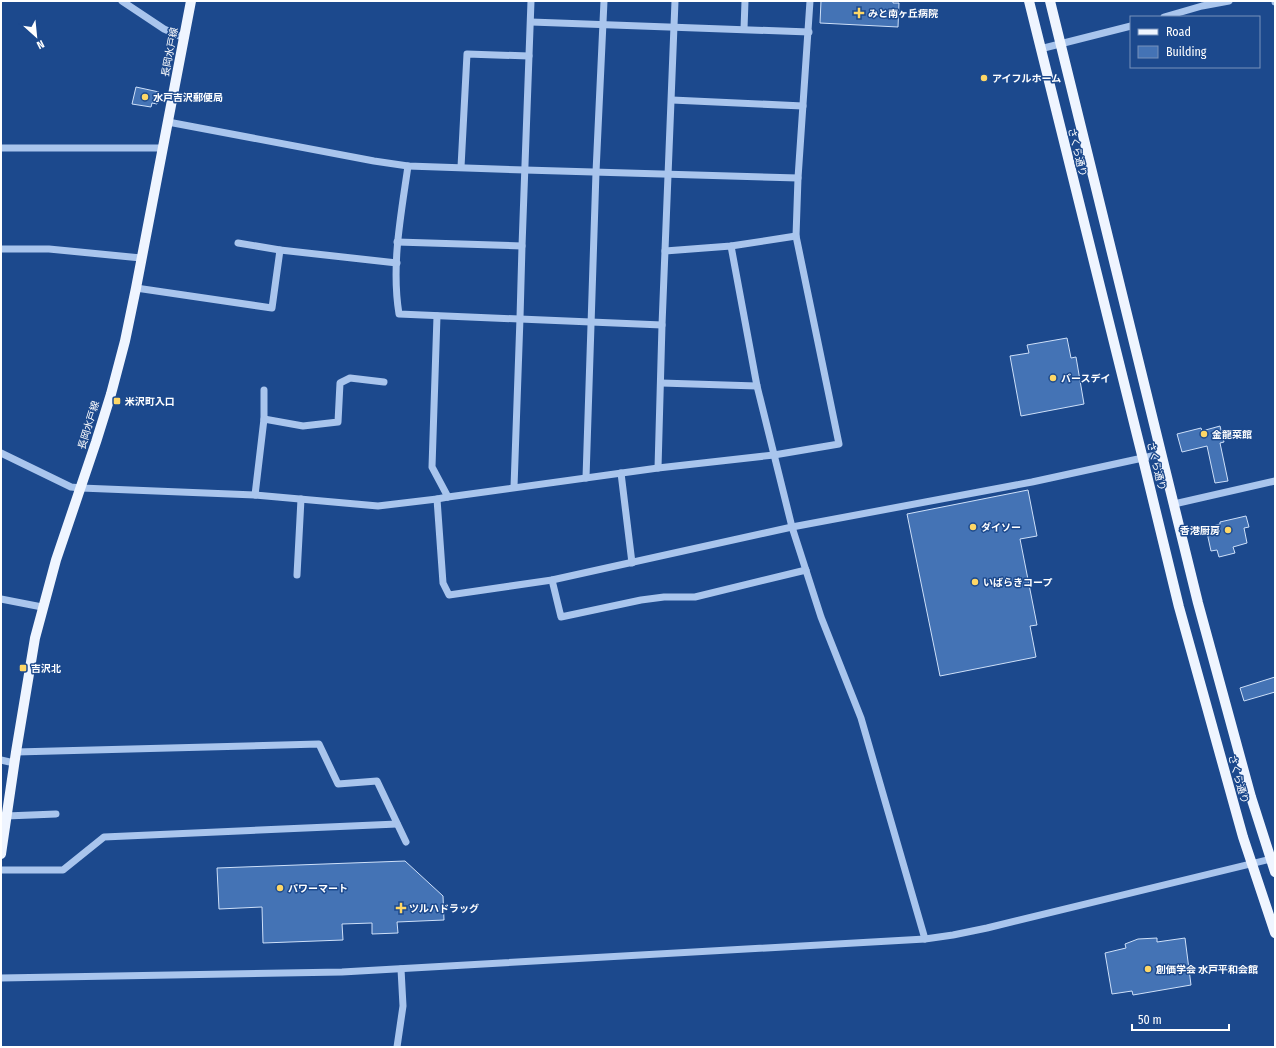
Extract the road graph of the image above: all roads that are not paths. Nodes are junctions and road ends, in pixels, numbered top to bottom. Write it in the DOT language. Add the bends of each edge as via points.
graph roads {
  1 [pos="122,1"];
  2 [pos="191,1"];
  3 [pos="531,1"];
  4 [pos="604,1"];
  5 [pos="675,1"];
  6 [pos="745,1"];
  7 [pos="810,1"];
  8 [pos="1028,1"];
  9 [pos="1050,1"];
  10 [pos="1229,1"];
  11 [pos="1167,16"];
  12 [pos="531,22"];
  13 [pos="603,26"];
  14 [pos="1130,26"];
  15 [pos="674,28"];
  16 [pos="744,29"];
  17 [pos="809,32"];
  18 [pos="184,38"];
  19 [pos="1061,44"];
  20 [pos="1040,49"];
  21 [pos="529,56"];
  22 [pos="672,100"];
  23 [pos="803,106"];
  24 [pos="168,122"];
  25 [pos="1,148"];
  26 [pos="163,148"];
  27 [pos="408,166"];
  28 [pos="461,167"];
  29 [pos="525,170"];
  30 [pos="596,172"];
  31 [pos="668,174"];
  32 [pos="798,178"];
  33 [pos="796,236"];
  34 [pos="397,242"];
  35 [pos="238,243"];
  36 [pos="522,246"];
  37 [pos="731,246"];
  38 [pos="1,249"];
  39 [pos="280,250"];
  40 [pos="665,251"];
  41 [pos="141,258"];
  42 [pos="397,263"];
  43 [pos="136,288"];
  44 [pos="437,316"];
  45 [pos="520,318"];
  46 [pos="591,321"];
  47 [pos="662,324"];
  48 [pos="384,382"];
  49 [pos="661,383"];
  50 [pos="757,386"];
  51 [pos="264,390"];
  52 [pos="264,419"];
  53 [pos="1,453"];
  54 [pos="1161,454"];
  55 [pos="774,455"];
  56 [pos="1143,459"];
  57 [pos="658,468"];
  58 [pos="621,473"];
  59 [pos="586,478"];
  60 [pos="1275,480"];
  61 [pos="81,488"];
  62 [pos="514,488"];
  63 [pos="255,495"];
  64 [pos="448,496"];
  65 [pos="301,499"];
  66 [pos="437,499"];
  67 [pos="1174,504"];
  68 [pos="792,527"];
  69 [pos="632,563"];
  70 [pos="806,570"];
  71 [pos="297,575"];
  72 [pos="552,580"];
  73 [pos="1,599"];
  74 [pos="42,607"];
  75 [pos="16,752"];
  76 [pos="1,760"];
  77 [pos="14,763"];
  78 [pos="56,814"];
  79 [pos="6,816"];
  80 [pos="397,824"];
  81 [pos="406,842"];
  82 [pos="1,854"];
  83 [pos="1273,859"];
  84 [pos="1252,864"];
  85 [pos="1,870"];
  86 [pos="1275,872"];
  87 [pos="1275,933"];
  88 [pos="925,939"];
  89 [pos="401,969"];
  90 [pos="1,978"];
  91 [pos="397,1047"];
  1 -- 18 [label="street" via="164,30"];
  2 -- 18 [label="main road, 長岡水戸線"];
  3 -- 12 [label="street"];
  4 -- 13 [label="street"];
  5 -- 15 [label="street"];
  6 -- 16 [label="street"];
  7 -- 17 [label="street"];
  8 -- 20 [label="main road, さくら通り"];
  9 -- 19 [label="main road, さくら通り"];
  10 -- 11 [label="street"];
  12 -- 13 [label="street"];
  12 -- 21 [label="street"];
  13 -- 15 [label="street"];
  13 -- 30 [label="street"];
  14 -- 19 [label="street"];
  15 -- 16 [label="street"];
  15 -- 22 [label="street"];
  16 -- 17 [label="street"];
  17 -- 23 [label="street"];
  18 -- 24 [label="main road, 長岡水戸線"];
  19 -- 20 [label="street"];
  19 -- 54 [label="main road, さくら通り"];
  20 -- 56 [label="main road, さくら通り"];
  21 -- 28 [label="street" via="467,54"];
  21 -- 29 [label="street"];
  22 -- 23 [label="street"];
  22 -- 31 [label="street"];
  23 -- 32 [label="street"];
  24 -- 26 [label="main road, 長岡水戸線"];
  24 -- 27 [label="street"];
  25 -- 26 [label="street"];
  26 -- 41 [label="main road, 長岡水戸線"];
  27 -- 28 [label="street"];
  27 -- 34 [label="street"];
  28 -- 29 [label="street"];
  29 -- 30 [label="street"];
  29 -- 36 [label="street"];
  30 -- 31 [label="street"];
  30 -- 46 [label="street"];
  31 -- 32 [label="street"];
  31 -- 40 [label="street"];
  32 -- 33 [label="street"];
  33 -- 37 [label="street"];
  33 -- 55 [label="street" via="840,444"];
  34 -- 36 [label="street"];
  34 -- 42 [label="street"];
  35 -- 39 [label="street"];
  36 -- 45 [label="street"];
  37 -- 40 [label="street"];
  37 -- 50 [label="street"];
  38 -- 41 [label="street" via="49,249"];
  39 -- 42 [label="street"];
  39 -- 43 [label="street" via="272,308"];
  40 -- 47 [label="street"];
  41 -- 43 [label="main road, 長岡水戸線"];
  42 -- 44 [label="street" via="399,314"];
  43 -- 61 [label="main road, 長岡水戸線" via="111,394"];
  44 -- 45 [label="street"];
  44 -- 64 [label="street" via="432,467"];
  45 -- 46 [label="street"];
  45 -- 62 [label="street"];
  46 -- 47 [label="street"];
  46 -- 59 [label="street"];
  47 -- 49 [label="street"];
  48 -- 52 [label="street" via="350,378 340,383 338,422 302,426"];
  49 -- 50 [label="street"];
  49 -- 57 [label="street"];
  50 -- 55 [label="street"];
  51 -- 52 [label="street"];
  52 -- 63 [label="street"];
  53 -- 61 [label="street" via="71,487"];
  54 -- 56 [label="street"];
  54 -- 67 [label="main road, さくら通り"];
  55 -- 57 [label="street"];
  55 -- 68 [label="street"];
  56 -- 68 [label="street"];
  56 -- 84 [label="main road, さくら通り" via="1179,607"];
  57 -- 58 [label="street"];
  58 -- 59 [label="street"];
  58 -- 69 [label="street"];
  59 -- 62 [label="street"];
  60 -- 67 [label="street"];
  61 -- 63 [label="street"];
  61 -- 74 [label="main road, 長岡水戸線"];
  62 -- 64 [label="street"];
  63 -- 65 [label="street"];
  64 -- 66 [label="street"];
  65 -- 66 [label="street" via="378,506"];
  65 -- 71 [label="street"];
  66 -- 72 [label="street" via="443,582 449,595"];
  67 -- 83 [label="main road, さくら通り" via="1198,603 1253,804"];
  68 -- 69 [label="street"];
  68 -- 70 [label="street"];
  69 -- 72 [label="street"];
  70 -- 72 [label="street" via="695,597 641,600 561,617"];
  70 -- 88 [label="street" via="821,618 861,718"];
  73 -- 74 [label="street"];
  74 -- 75 [label="main road, 長岡水戸線"];
  75 -- 77 [label="main road, 長岡水戸線"];
  75 -- 80 [label="street" via="319,744 338,784 377,781"];
  76 -- 77 [label="street"];
  77 -- 79 [label="main road, 長岡水戸線"];
  78 -- 79 [label="street"];
  79 -- 82 [label="main road, 長岡水戸線"];
  80 -- 81 [label="street"];
  80 -- 85 [label="street" via="104,837 63,870"];
  83 -- 84 [label="street"];
  83 -- 86 [label="main road, さくら通り"];
  84 -- 87 [label="main road, さくら通り"];
  84 -- 88 [label="street" via="987,928"];
  88 -- 89 [label="street"];
  89 -- 90 [label="street"];
  89 -- 91 [label="street" via="403,1006"];
}
